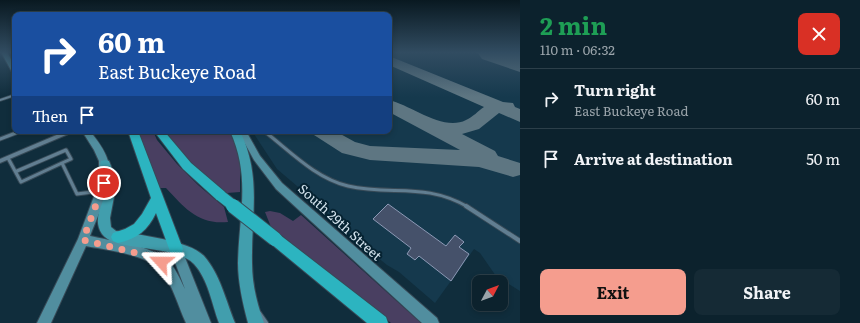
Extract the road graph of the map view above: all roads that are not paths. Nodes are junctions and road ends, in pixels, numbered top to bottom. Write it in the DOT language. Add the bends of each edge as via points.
graph roads {
  1 [pos="12,96"];
  2 [pos="0,100"];
  3 [pos="13,134"];
  4 [pos="64,134"];
  5 [pos="88,134"];
  6 [pos="134,134"];
  7 [pos="161,134"];
  8 [pos="236,134"];
  9 [pos="244,134"];
  10 [pos="268,134"];
  11 [pos="0,139"];
  12 [pos="8,158"];
  13 [pos="0,161"];
  14 [pos="62,163"];
  15 [pos="105,164"];
  16 [pos="17,171"];
  17 [pos="101,191"];
  18 [pos="157,198"];
  19 [pos="118,237"];
  20 [pos="83,240"];
  21 [pos="520,241"];
  22 [pos="176,249"];
  23 [pos="249,296"];
  24 [pos="44,323"];
  25 [pos="193,323"];
  26 [pos="204,323"];
  27 [pos="227,323"];
  28 [pos="256,323"];
  29 [pos="266,323"];
  30 [pos="380,323"];
  31 [pos="432,323"];
  1 -- 2 [label="lane"];
  3 -- 11 [label="lane"];
  4 -- 12 [label="street"];
  5 -- 15 [label="street"];
  6 -- 18 [label="highway"];
  7 -- 30 [label="highway, bridge" via="187,166 221,196"];
  8 -- 23 [label="main road" via="243,148 248,173 245,265"];
  9 -- 31 [label="street, South 29th Street" via="260,163 279,186"];
  10 -- 21 [label="lane" via="329,180 347,186 421,191 441,195"];
  12 -- 13 [label="street"];
  12 -- 16 [label="lane"];
  14 -- 16 [label="lane" via="21,182"];
  14 -- 16 [label="lane" via="71,159 66,150"];
  14 -- 17 [label="lane" via="78,194"];
  15 -- 17 [label="street"];
  15 -- 19 [label="main road" via="112,183 104,214 104,225 108,233"];
  17 -- 20 [label="street"];
  18 -- 19 [label="highway" via="142,226"];
  18 -- 22 [label="highway"];
  19 -- 22 [label="main road"];
  20 -- 24 [label="street"];
  20 -- 25 [label="street" via="148,256 161,262 170,274"];
  22 -- 26 [label="street"];
  22 -- 27 [label="main road" via="191,254 201,262"];
  23 -- 28 [label="main road"];
  23 -- 29 [label="lane"];
}
